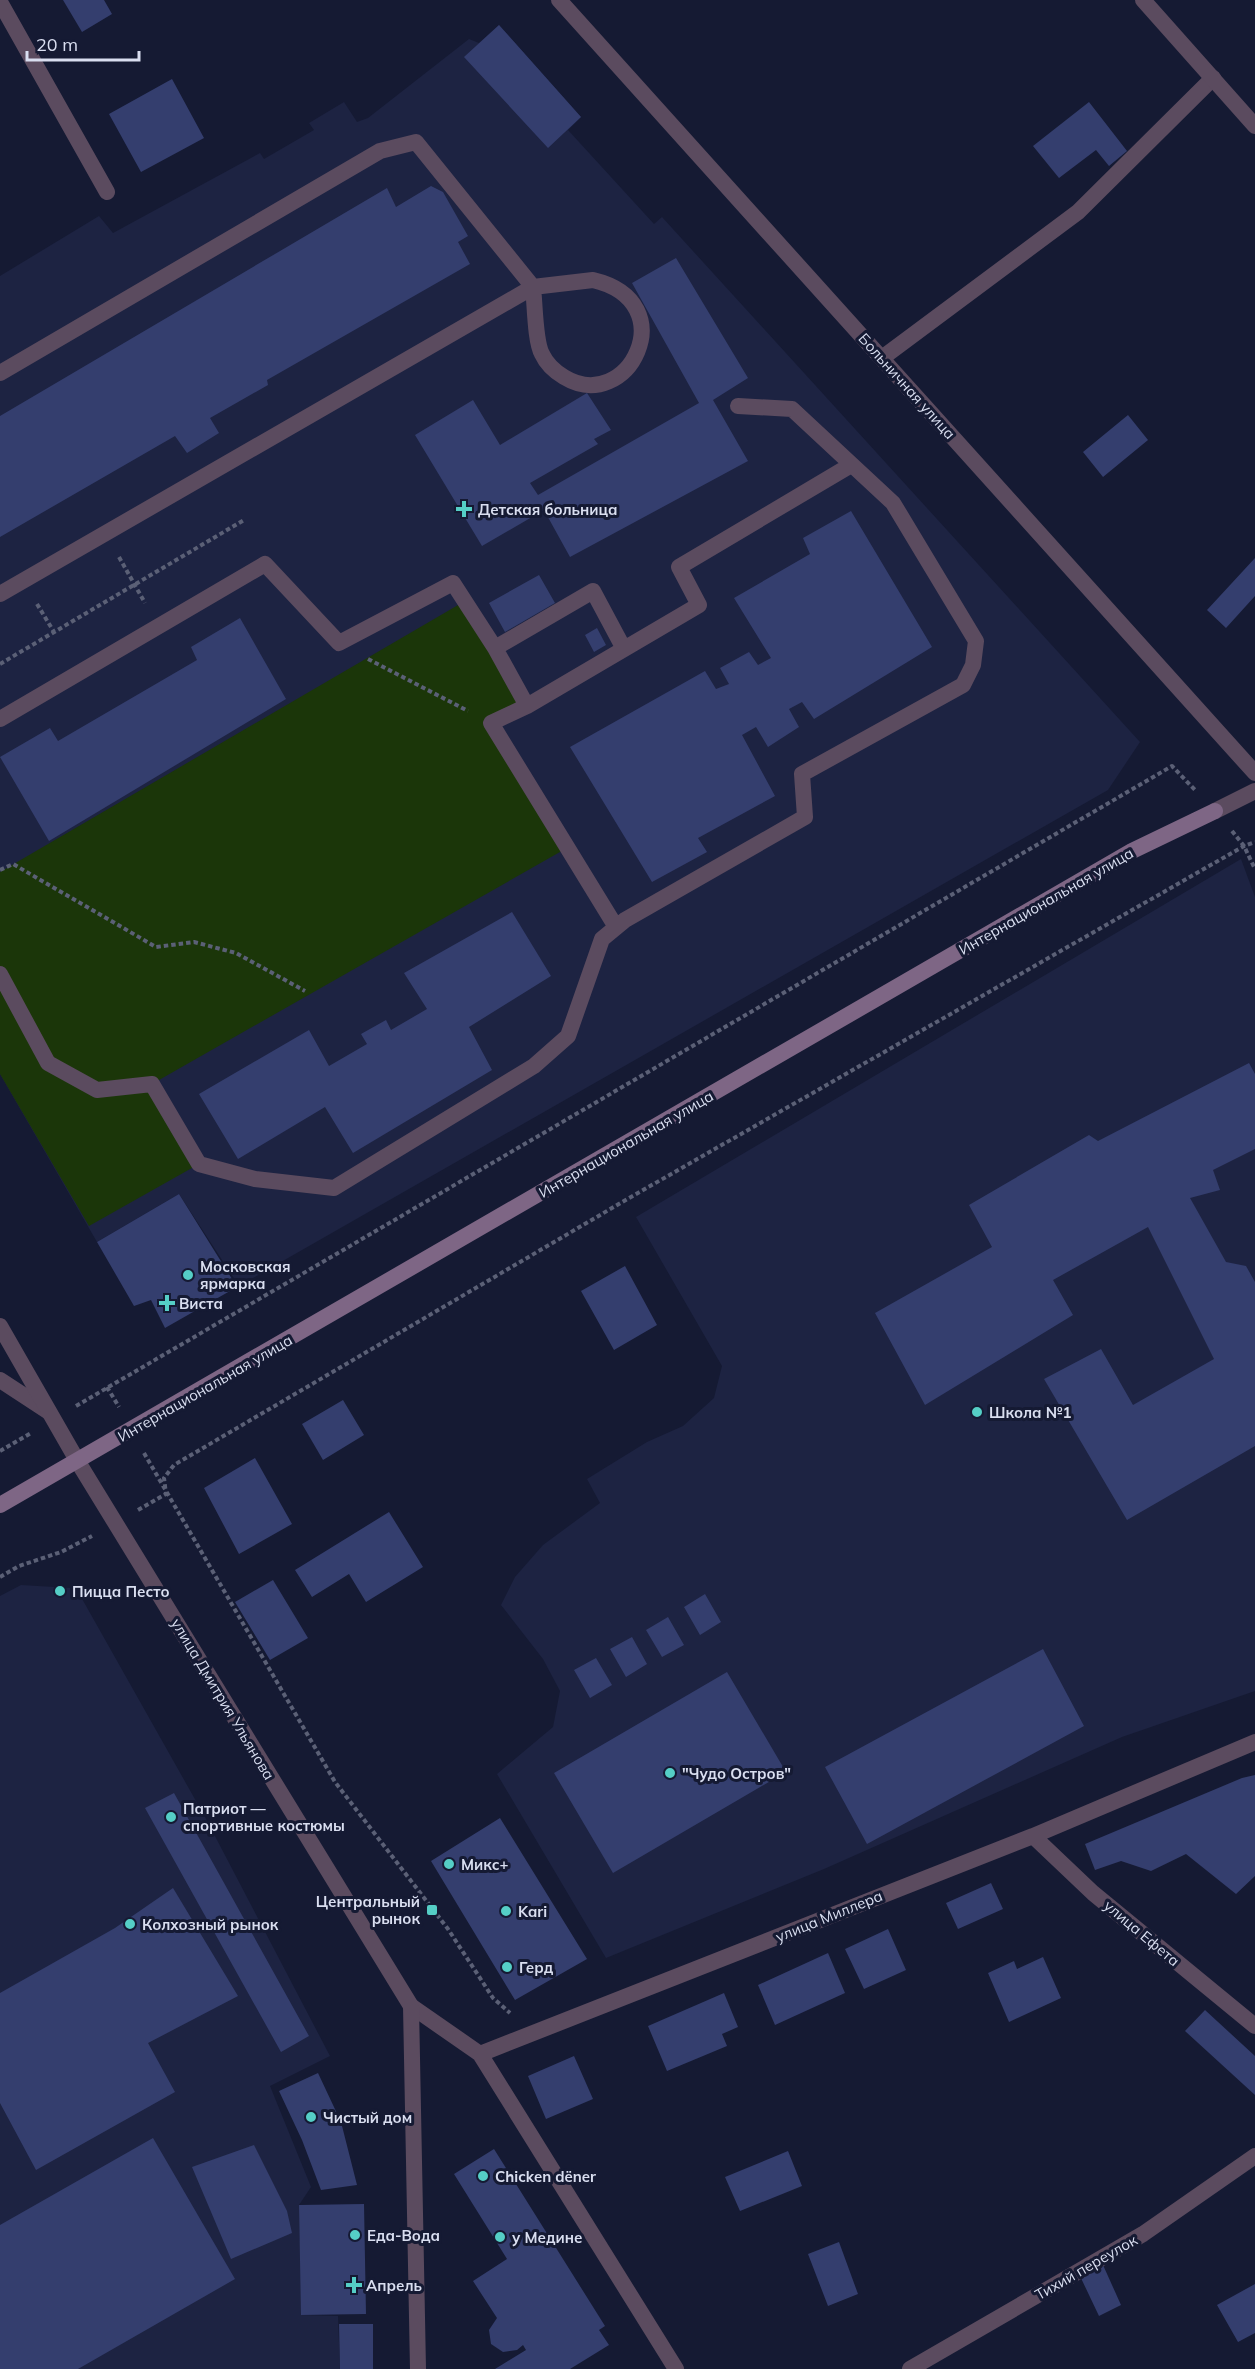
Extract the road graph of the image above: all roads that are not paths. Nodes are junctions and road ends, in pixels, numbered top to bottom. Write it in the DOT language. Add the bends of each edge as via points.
graph roads {
  1 [pos="559,0"];
  2 [pos="1143,0"];
  3 [pos="0,2"];
  4 [pos="1212,78"];
  5 [pos="1255,126"];
  6 [pos="107,192"];
  7 [pos="532,287"];
  8 [pos="882,358"];
  9 [pos="0,373"];
  10 [pos="738,406"];
  11 [pos="851,465"];
  12 [pos="0,594"];
  13 [pos="495,648"];
  14 [pos="624,650"];
  15 [pos="527,706"];
  16 [pos="0,718"];
  17 [pos="1255,772"];
  18 [pos="1255,791"];
  19 [pos="1215,811"];
  20 [pos="616,927"];
  21 [pos="0,974"];
  22 [pos="0,1326"];
  23 [pos="0,1380"];
  24 [pos="49,1412"];
  25 [pos="78,1462"];
  26 [pos="0,1505"];
  27 [pos="1255,1742"];
  28 [pos="1033,1836"];
  29 [pos="411,2006"];
  30 [pos="1255,2026"];
  31 [pos="480,2054"];
  32 [pos="1255,2156"];
  33 [pos="418,2369"];
  34 [pos="676,2369"];
  35 [pos="910,2369"];
  1 -- 8 [label="street, Больничная улица"];
  2 -- 4 [label="street"];
  3 -- 6 [label="street"];
  4 -- 5 [label="street"];
  4 -- 8 [label="street" via="1078,212"];
  7 -- 7 [label="street" via="541,353 551,369 574,383 592,385 622,374 637,355 642,337 640,319 626,294 593,280"];
  7 -- 9 [label="street" via="416,142 380,151"];
  7 -- 12 [label="street"];
  8 -- 17 [label="street, Больничная улица"];
  10 -- 11 [label="street" via="792,409"];
  11 -- 14 [label="street" via="679,567 699,605"];
  11 -- 20 [label="street" via="893,503 976,641 973,665 963,685 802,774 805,817"];
  13 -- 14 [label="street" via="593,591"];
  13 -- 15 [label="street"];
  13 -- 16 [label="street" via="453,583 339,643 265,564"];
  14 -- 15 [label="street"];
  15 -- 20 [label="street" via="491,723"];
  18 -- 19 [label="street, Интернациональная улица"];
  19 -- 25 [label="main road, Интернациональная улица" via="1132,851"];
  20 -- 21 [label="street" via="602,939 567,1036 534,1066 334,1188 255,1179 199,1164 152,1084 97,1090 48,1063"];
  22 -- 24 [label="street, улица Дмитрия Ульянова"];
  23 -- 24 [label="street"];
  24 -- 25 [label="street, улица Дмитрия Ульянова"];
  25 -- 26 [label="main road, Интернациональная улица"];
  25 -- 29 [label="street, улица Дмитрия Ульянова"];
  27 -- 28 [label="street, улица Миллера"];
  28 -- 30 [label="street, улица Ефета" via="1093,1893"];
  28 -- 31 [label="street, улица Миллера"];
  29 -- 31 [label="street"];
  29 -- 33 [label="street"];
  31 -- 34 [label="street"];
  32 -- 35 [label="street, Тихий переулок" via="1143,2234"];
}
